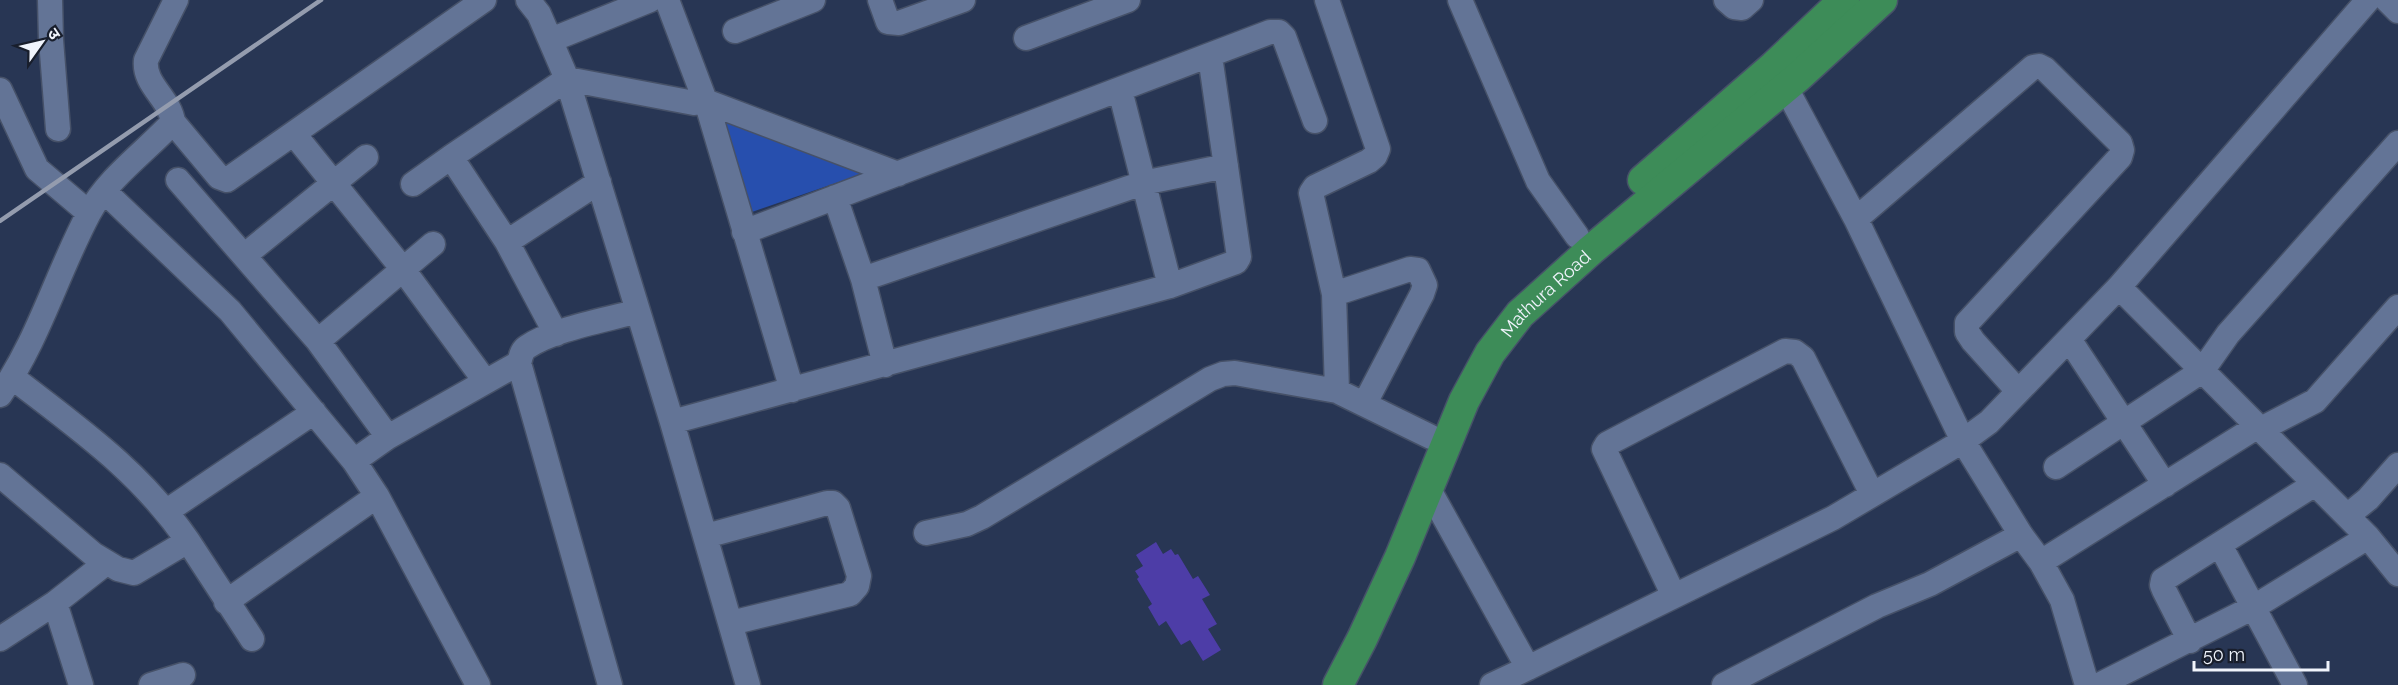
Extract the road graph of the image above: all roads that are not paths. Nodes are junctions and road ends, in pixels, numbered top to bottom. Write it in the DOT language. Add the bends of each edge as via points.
graph roads {
  1 [pos="50,0"];
  2 [pos="484,0"];
  3 [pos="528,0"];
  4 [pos="650,0"];
  5 [pos="667,0"];
  6 [pos="812,0"];
  7 [pos="880,0"];
  8 [pos="963,0"];
  9 [pos="1128,0"];
  10 [pos="1327,0"];
  11 [pos="1460,0"];
  12 [pos="1725,0"];
  13 [pos="1751,0"];
  14 [pos="1844,0"];
  15 [pos="1882,0"];
  16 [pos="2368,0"];
  17 [pos="2387,0"];
  18 [pos="171,1"];
  19 [pos="2398,11"];
  20 [pos="735,31"];
  21 [pos="1026,38"];
  22 [pos="551,40"];
  23 [pos="1210,56"];
  24 [pos="567,79"];
  25 [pos="1786,88"];
  26 [pos="0,90"];
  27 [pos="1120,90"];
  28 [pos="705,101"];
  29 [pos="1315,121"];
  30 [pos="173,122"];
  31 [pos="58,129"];
  32 [pos="294,134"];
  33 [pos="2398,143"];
  34 [pos="366,157"];
  35 [pos="451,157"];
  36 [pos="1226,166"];
  37 [pos="898,174"];
  38 [pos="178,180"];
  39 [pos="333,182"];
  40 [pos="599,182"];
  41 [pos="1143,183"];
  42 [pos="413,184"];
  43 [pos="104,191"];
  44 [pos="836,197"];
  45 [pos="89,213"];
  46 [pos="1856,219"];
  47 [pos="744,232"];
  48 [pos="1577,236"];
  49 [pos="507,242"];
  50 [pos="433,244"];
  51 [pos="245,255"];
  52 [pos="402,268"];
  53 [pos="862,279"];
  54 [pos="1170,286"];
  55 [pos="2119,287"];
  56 [pos="1334,294"];
  57 [pos="2398,307"];
  58 [pos="638,311"];
  59 [pos="556,334"];
  60 [pos="2068,339"];
  61 [pos="318,341"];
  62 [pos="519,363"];
  63 [pos="885,365"];
  64 [pos="2202,371"];
  65 [pos="485,381"];
  66 [pos="6,386"];
  67 [pos="792,390"];
  68 [pos="1337,391"];
  69 [pos="2018,391"];
  70 [pos="1365,403"];
  71 [pos="314,412"];
  72 [pos="672,422"];
  73 [pos="2124,423"];
  74 [pos="2258,426"];
  75 [pos="388,437"];
  76 [pos="1431,437"];
  77 [pos="1963,441"];
  78 [pos="354,461"];
  79 [pos="2398,465"];
  80 [pos="2056,467"];
  81 [pos="0,476"];
  82 [pos="2315,484"];
  83 [pos="2165,485"];
  84 [pos="1427,486"];
  85 [pos="1872,494"];
  86 [pos="377,496"];
  87 [pos="167,511"];
  88 [pos="2347,516"];
  89 [pos="926,533"];
  90 [pos="2021,535"];
  91 [pos="705,536"];
  92 [pos="2368,537"];
  93 [pos="188,541"];
  94 [pos="2220,545"];
  95 [pos="2041,562"];
  96 [pos="106,563"];
  97 [pos="2398,574"];
  98 [pos="1674,596"];
  99 [pos="226,602"];
  100 [pos="55,603"];
  101 [pos="2254,608"];
  102 [pos="731,623"];
  103 [pos="0,639"];
  104 [pos="252,639"];
  105 [pos="2190,641"];
  106 [pos="1528,668"];
  107 [pos="183,675"];
  108 [pos="81,685"];
  109 [pos="151,685"];
  110 [pos="478,685"];
  111 [pos="610,685"];
  112 [pos="748,685"];
  113 [pos="1315,685"];
  114 [pos="1338,685"];
  115 [pos="1492,685"];
  116 [pos="1724,685"];
  117 [pos="2087,685"];
  118 [pos="2099,685"];
  119 [pos="2295,685"];
  1 -- 31 [label="street"];
  2 -- 32 [label="street"];
  3 -- 22 [label="street"];
  4 -- 22 [label="street"];
  5 -- 28 [label="street"];
  6 -- 20 [label="street"];
  7 -- 8 [label="street" via="888,22 899,23"];
  9 -- 21 [label="street"];
  10 -- 56 [label="street" via="1378,149 1369,161 1315,187 1311,193"];
  11 -- 48 [label="street" via="1538,181"];
  12 -- 13 [label="street" via="1742,8"];
  14 -- 48 [label="main road, Mathura Road" via="1774,66"];
  15 -- 25 [label="main road, Mathura Road"];
  16 -- 55 [label="street"];
  17 -- 19 [label="street"];
  18 -- 30 [label="street" via="145,70"];
  22 -- 24 [label="street"];
  23 -- 27 [label="street"];
  23 -- 29 [label="street" via="1279,32"];
  23 -- 36 [label="street"];
  24 -- 28 [label="street" via="694,103"];
  24 -- 35 [label="street"];
  24 -- 40 [label="street"];
  25 -- 46 [label="street"];
  25 -- 84 [label="main road, Mathura Road" via="1520,314 1491,353 1464,401"];
  26 -- 45 [label="street" via="37,169"];
  27 -- 37 [label="street"];
  27 -- 41 [label="street"];
  28 -- 37 [label="street"];
  28 -- 47 [label="street"];
  30 -- 32 [label="street" via="219,177 227,180"];
  30 -- 43 [label="street"];
  32 -- 39 [label="street"];
  33 -- 64 [label="street" via="2228,334"];
  34 -- 39 [label="street"];
  35 -- 42 [label="street"];
  35 -- 49 [label="street"];
  36 -- 41 [label="street"];
  36 -- 54 [label="street" via="1239,257 1229,266"];
  37 -- 44 [label="street"];
  38 -- 51 [label="street"];
  39 -- 51 [label="street"];
  39 -- 52 [label="street"];
  40 -- 49 [label="street"];
  40 -- 58 [label="street"];
  41 -- 53 [label="street"];
  41 -- 54 [label="street"];
  43 -- 45 [label="street"];
  43 -- 71 [label="street" via="230,311"];
  44 -- 47 [label="street"];
  44 -- 53 [label="street"];
  45 -- 66 [label="street"];
  46 -- 69 [label="street" via="2033,67 2045,69 2120,143 2120,157 1966,323 1973,341"];
  46 -- 77 [label="street"];
  47 -- 67 [label="street"];
  48 -- 76 [label="main road, Mathura Road" via="1518,291 1478,347"];
  49 -- 59 [label="street"];
  50 -- 52 [label="street"];
  51 -- 61 [label="street"];
  52 -- 61 [label="street"];
  52 -- 65 [label="street"];
  53 -- 63 [label="street"];
  54 -- 63 [label="street"];
  55 -- 60 [label="street"];
  55 -- 64 [label="street"];
  56 -- 68 [label="street"];
  56 -- 70 [label="street" via="1410,269 1418,270 1425,285"];
  57 -- 74 [label="street" via="2315,401 2262,428"];
  58 -- 59 [label="street"];
  58 -- 72 [label="street"];
  59 -- 62 [label="street" via="526,348"];
  60 -- 69 [label="street"];
  60 -- 73 [label="street"];
  61 -- 75 [label="street"];
  62 -- 65 [label="street"];
  62 -- 111 [label="street"];
  63 -- 67 [label="street"];
  64 -- 73 [label="street"];
  64 -- 74 [label="street"];
  65 -- 75 [label="street"];
  66 -- 87 [label="street" via="123,464"];
  67 -- 72 [label="street"];
  68 -- 70 [label="street"];
  68 -- 89 [label="street" via="1223,374 982,517"];
  69 -- 77 [label="street" via="1989,422"];
  70 -- 76 [label="street"];
  71 -- 78 [label="street"];
  71 -- 87 [label="street"];
  72 -- 91 [label="street"];
  73 -- 80 [label="street"];
  73 -- 83 [label="street"];
  74 -- 82 [label="street"];
  74 -- 83 [label="street"];
  75 -- 78 [label="street"];
  76 -- 113 [label="main road, Mathura Road" via="1329,664"];
  77 -- 85 [label="street"];
  77 -- 90 [label="street"];
  78 -- 86 [label="street"];
  79 -- 88 [label="street"];
  81 -- 96 [label="street"];
  82 -- 88 [label="street"];
  82 -- 94 [label="street"];
  83 -- 95 [label="street"];
  84 -- 106 [label="street"];
  84 -- 114 [label="main road, Mathura Road" via="1400,557"];
  85 -- 98 [label="street" via="1833,518"];
  85 -- 98 [label="street" via="1803,358 1785,351 1604,449"];
  86 -- 99 [label="street"];
  86 -- 110 [label="street"];
  87 -- 93 [label="street"];
  88 -- 92 [label="street"];
  90 -- 95 [label="street"];
  90 -- 116 [label="street"];
  91 -- 102 [label="street"];
  91 -- 102 [label="street" via="833,503 860,576 858,586 850,594"];
  92 -- 97 [label="street"];
  92 -- 101 [label="street"];
  93 -- 96 [label="street" via="134,573"];
  93 -- 99 [label="street"];
  94 -- 101 [label="street"];
  94 -- 105 [label="street" via="2163,580"];
  95 -- 117 [label="street" via="2062,600"];
  96 -- 100 [label="street"];
  98 -- 106 [label="street"];
  99 -- 104 [label="street"];
  100 -- 103 [label="street"];
  100 -- 108 [label="street"];
  101 -- 105 [label="street"];
  101 -- 119 [label="street"];
  102 -- 112 [label="street"];
  105 -- 118 [label="street"];
  106 -- 115 [label="street"];
  107 -- 109 [label="street"];
}
